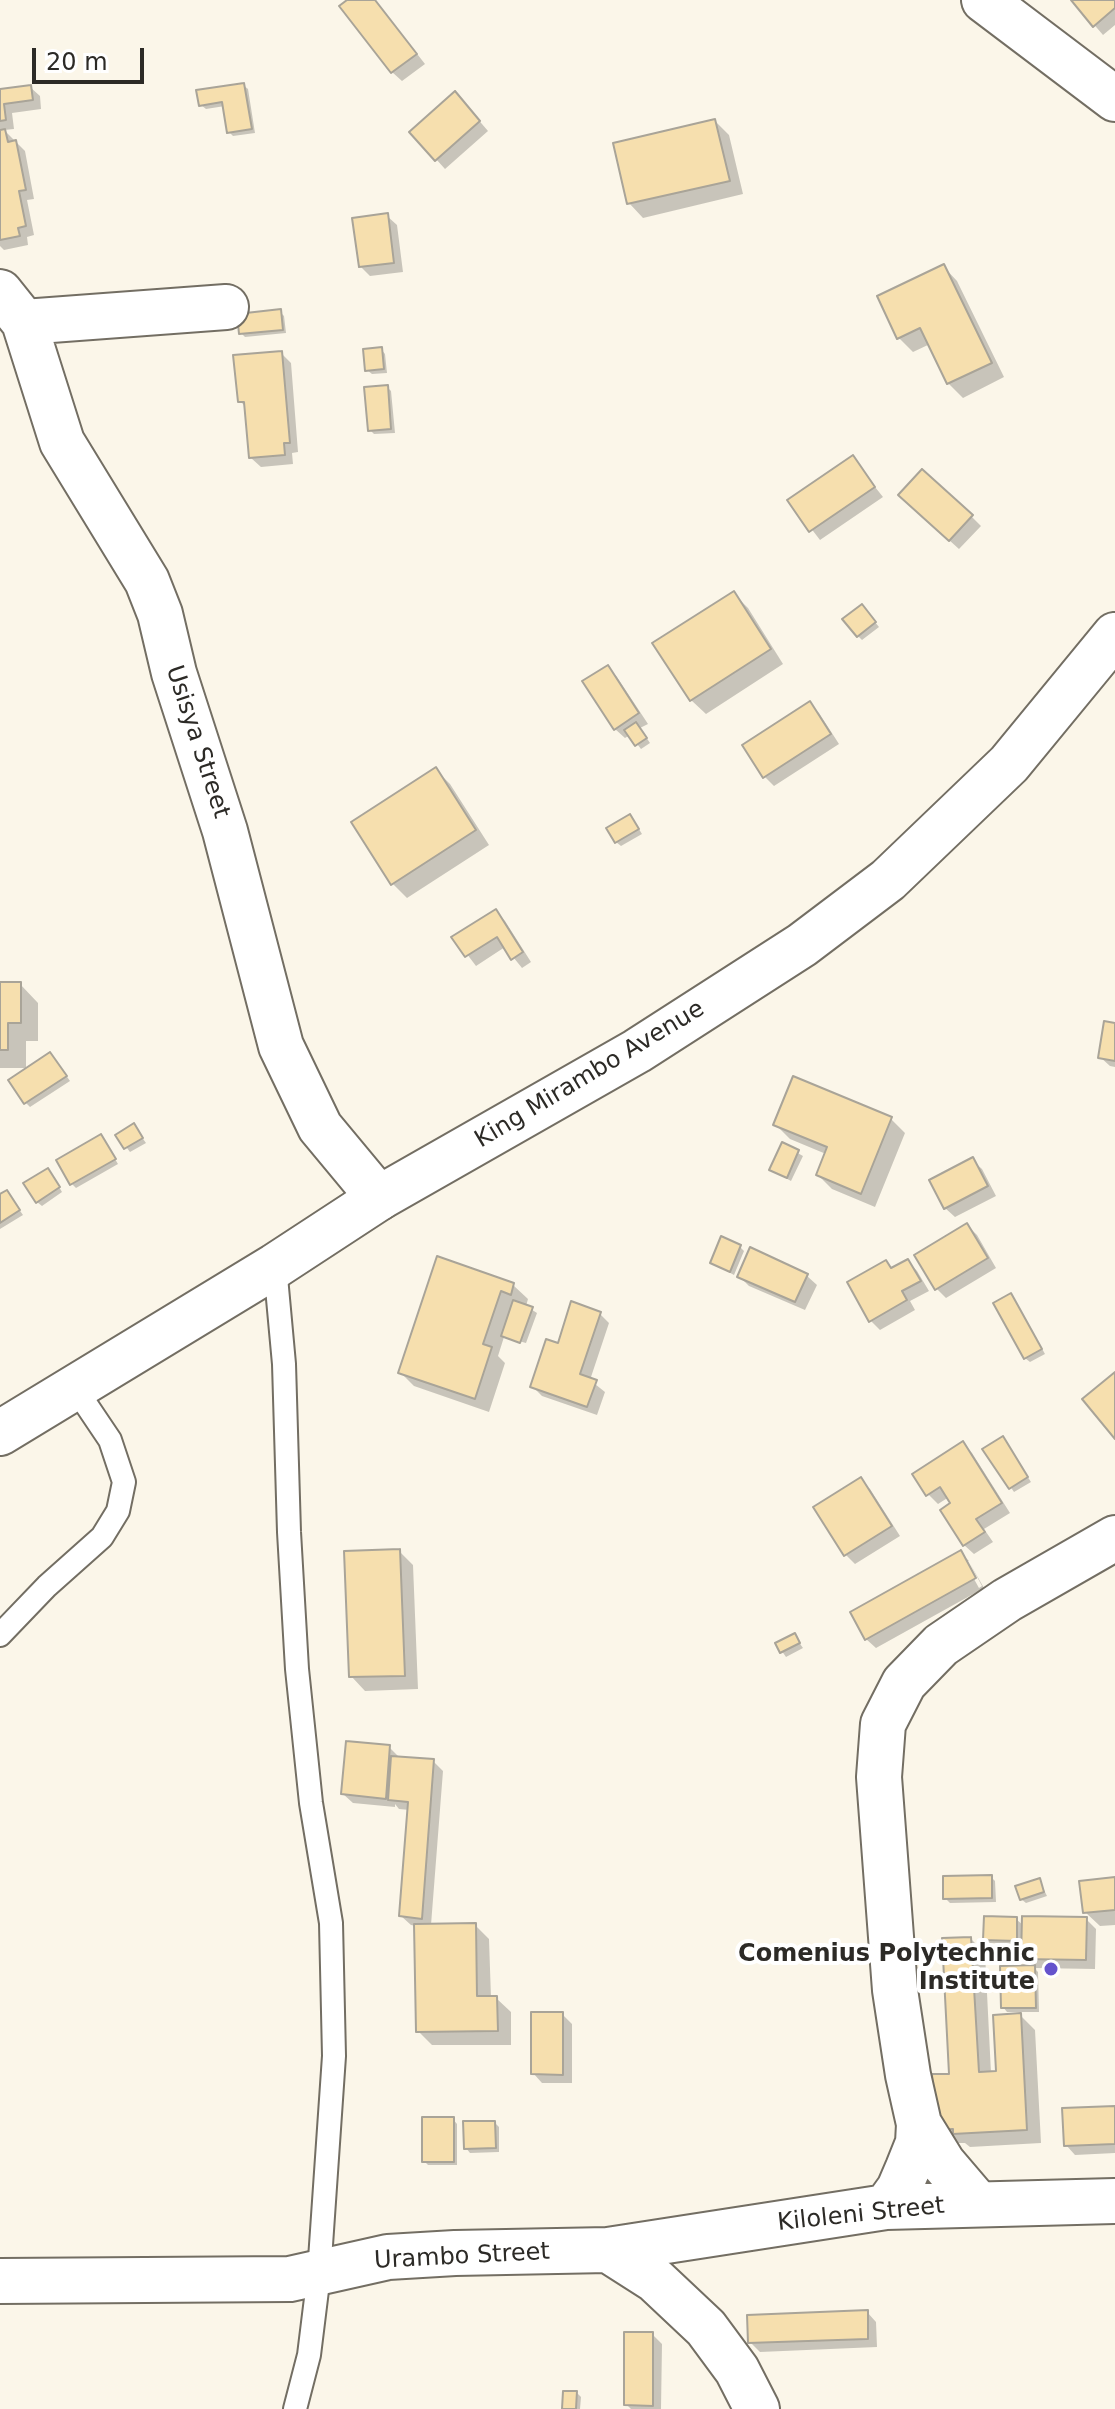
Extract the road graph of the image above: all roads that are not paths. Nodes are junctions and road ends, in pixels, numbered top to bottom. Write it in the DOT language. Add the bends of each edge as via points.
graph roads {
  1 [pos="984,0"];
  2 [pos="1115,99"];
  3 [pos="12,307"];
  4 [pos="226,307"];
  5 [pos="1115,635"];
  6 [pos="379,1198"];
  7 [pos="275,1266"];
  8 [pos="75,1388"];
  9 [pos="0,1433"];
  10 [pos="1115,1538"];
  11 [pos="0,1635"];
  12 [pos="919,2124"];
  13 [pos="1115,2201"];
  14 [pos="978,2204"];
  15 [pos="886,2207"];
  16 [pos="608,2250"];
  17 [pos="319,2274"];
  18 [pos="0,2281"];
  19 [pos="295,2409"];
  20 [pos="757,2409"];
  1 -- 2 [label="street"];
  3 -- 4 [label="street"];
  3 -- 6 [label="street, Usisya Street" via="62,442 147,581 160,614 225,831 281,1046 320,1127"];
  5 -- 6 [label="street, King Mirambo Avenue" via="1009,764 930,842 851,909 637,1051"];
  6 -- 7 [label="street, King Mirambo Avenue"];
  7 -- 8 [label="street, King Mirambo Avenue"];
  7 -- 17 [label="lane" via="297,1669 331,1923 334,2056"];
  8 -- 9 [label="street, King Mirambo Avenue"];
  8 -- 11 [label="lane" via="110,1440 124,1482 118,1511 102,1537"];
  10 -- 12 [label="street" via="941,1645 904,1683 883,1724 879,1777 892,1960"];
  12 -- 14 [label="street"];
  12 -- 15 [label="street" via="918,2143"];
  13 -- 14 [label="street, Kiloleni Street"];
  14 -- 15 [label="street, Kiloleni Street"];
  15 -- 16 [label="street, Kiloleni Street"];
  16 -- 17 [label="street, Urambo Street" via="388,2257"];
  16 -- 20 [label="street" via="655,2280 706,2328"];
  17 -- 18 [label="street, Urambo Street" via="256,2280"];
  17 -- 19 [label="lane" via="309,2355"];
}
